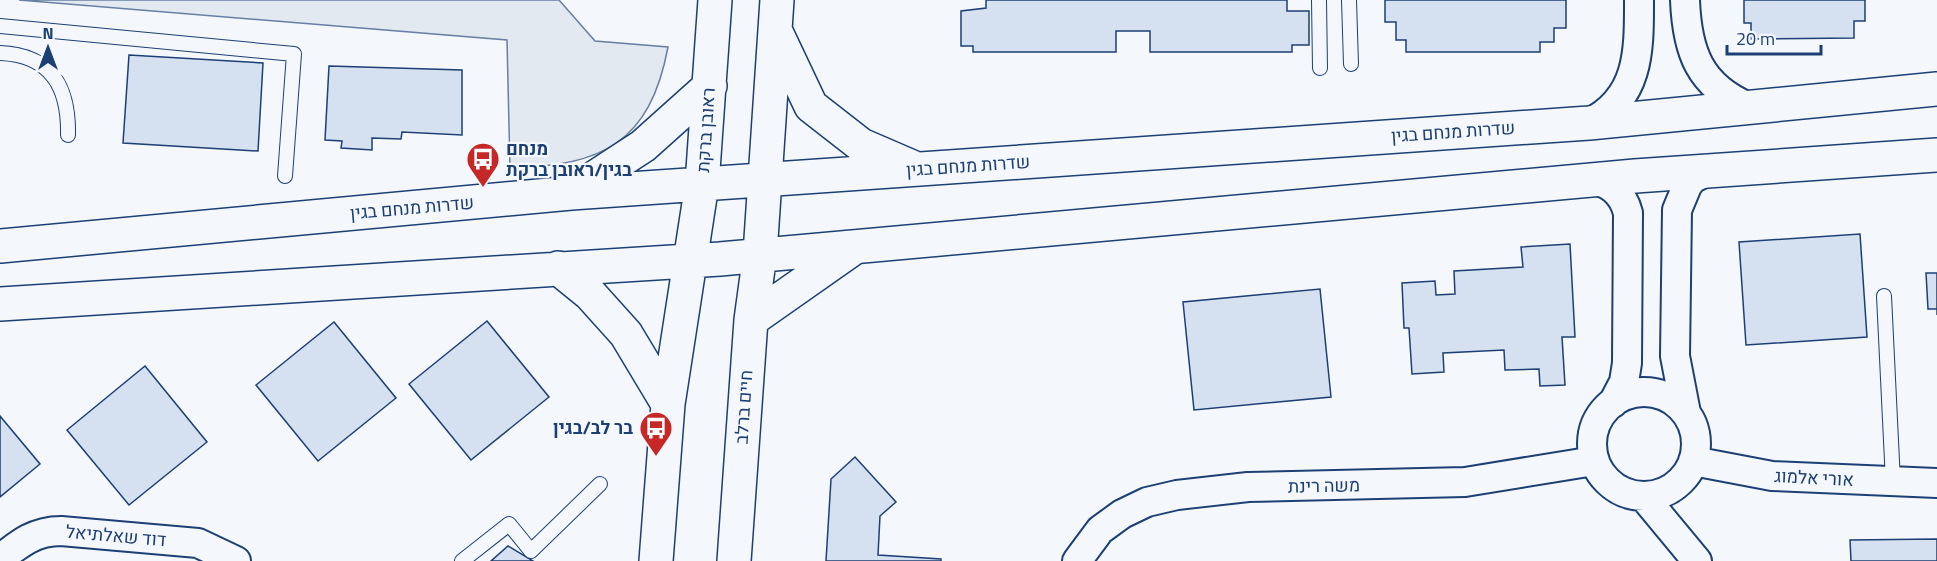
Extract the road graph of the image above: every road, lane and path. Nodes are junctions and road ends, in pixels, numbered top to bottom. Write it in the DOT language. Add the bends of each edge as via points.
graph roads {
  1 [pos="715,0"];
  2 [pos="1319,0"];
  3 [pos="1349,0"];
  4 [pos="1639,0"];
  5 [pos="1685,0"];
  6 [pos="776,15"];
  7 [pos="0,26"];
  8 [pos="0,53"];
  9 [pos="1351,64"];
  10 [pos="1320,68"];
  11 [pos="710,86"];
  12 [pos="1937,88"];
  13 [pos="1749,107"];
  14 [pos="1589,123"];
  15 [pos="68,135"];
  16 [pos="1937,155"];
  17 [pos="916,169"];
  18 [pos="1708,171"];
  19 [pos="285,176"];
  20 [pos="765,179"];
  21 [pos="1588,180"];
  22 [pos="702,184"];
  23 [pos="571,193"];
  24 [pos="0,246"];
  25 [pos="856,246"];
  26 [pos="760,254"];
  27 [pos="692,259"];
  28 [pos="558,268"];
  29 [pos="1884,296"];
  30 [pos="0,304"];
  31 [pos="751,320"];
  32 [pos="1613,403"];
  33 [pos="668,404"];
  34 [pos="1686,413"];
  35 [pos="1594,461"];
  36 [pos="1693,461"];
  37 [pos="1893,482"];
  38 [pos="1937,483"];
  39 [pos="600,484"];
  40 [pos="1644,497"];
  41 [pos="0,559"];
  42 [pos="236,561"];
  43 [pos="462,561"];
  44 [pos="656,561"];
  45 [pos="734,561"];
  46 [pos="1077,561"];
  47 [pos="1697,561"];
  1 -- 11 [label="street, ראובן ברקת"];
  2 -- 10 [label="lane"];
  3 -- 9 [label="lane"];
  4 -- 14 [label="street" via="1631,80 1618,103"];
  5 -- 13 [label="street" via="1688,38 1700,68 1723,93"];
  6 -- 17 [label="street" via="811,106 861,145"];
  6 -- 20 [label="street"];
  7 -- 19 [label="lane" via="294,54"];
  8 -- 15 [label="lane" via="27,57 44,65 69,107"];
  11 -- 22 [label="street, ראובן ברקת"];
  11 -- 23 [label="street" via="643,147"];
  12 -- 13 [label="street, שדרות מנחם בגין"];
  13 -- 14 [label="street, שדרות מנחם בגין"];
  14 -- 17 [label="street, שדרות מנחם בגין"];
  16 -- 18 [label="street"];
  17 -- 20 [label="street, שדרות מנחם בגין"];
  18 -- 21 [label="street"];
  18 -- 34 [label="street" via="1692,179 1677,210 1675,356"];
  20 -- 22 [label="street, שדרות מנחם בגין"];
  20 -- 26 [label="street"];
  21 -- 25 [label="street"];
  21 -- 32 [label="street" via="1599,180 1618,192 1628,213 1627,363 1624,382"];
  22 -- 23 [label="street, שדרות מנחם בגין"];
  22 -- 27 [label="street, ראובן ברקת"];
  23 -- 24 [label="street, שדרות מנחם בגין"];
  25 -- 26 [label="street"];
  25 -- 31 [label="street"];
  26 -- 27 [label="street"];
  26 -- 31 [label="street, חיים ברלב"];
  27 -- 28 [label="street"];
  27 -- 33 [label="street"];
  28 -- 30 [label="street"];
  28 -- 33 [label="street" via="590,294 626,334"];
  29 -- 37 [label="lane"];
  31 -- 45 [label="street, חיים ברלב"];
  32 -- 34 [label="street" via="1627,395 1652,393 1668,398"];
  32 -- 35 [label="street" via="1594,428"];
  33 -- 44 [label="street"];
  34 -- 36 [label="street" via="1696,436"];
  35 -- 40 [label="street" via="1613,486"];
  35 -- 46 [label="street, משה רינת" via="1465,482 1248,487 1177,495 1122,514 1100,530"];
  36 -- 37 [label="street, אורי אלמוג" via="1772,476"];
  36 -- 40 [label="street" via="1675,486"];
  37 -- 38 [label="street, אורי אלמוג"];
  39 -- 43 [label="lane" via="531,551 509,524"];
  40 -- 47 [label="street"];
  41 -- 42 [label="street, דוד שאלתיאל" via="29,537 61,531 198,543"];
}
